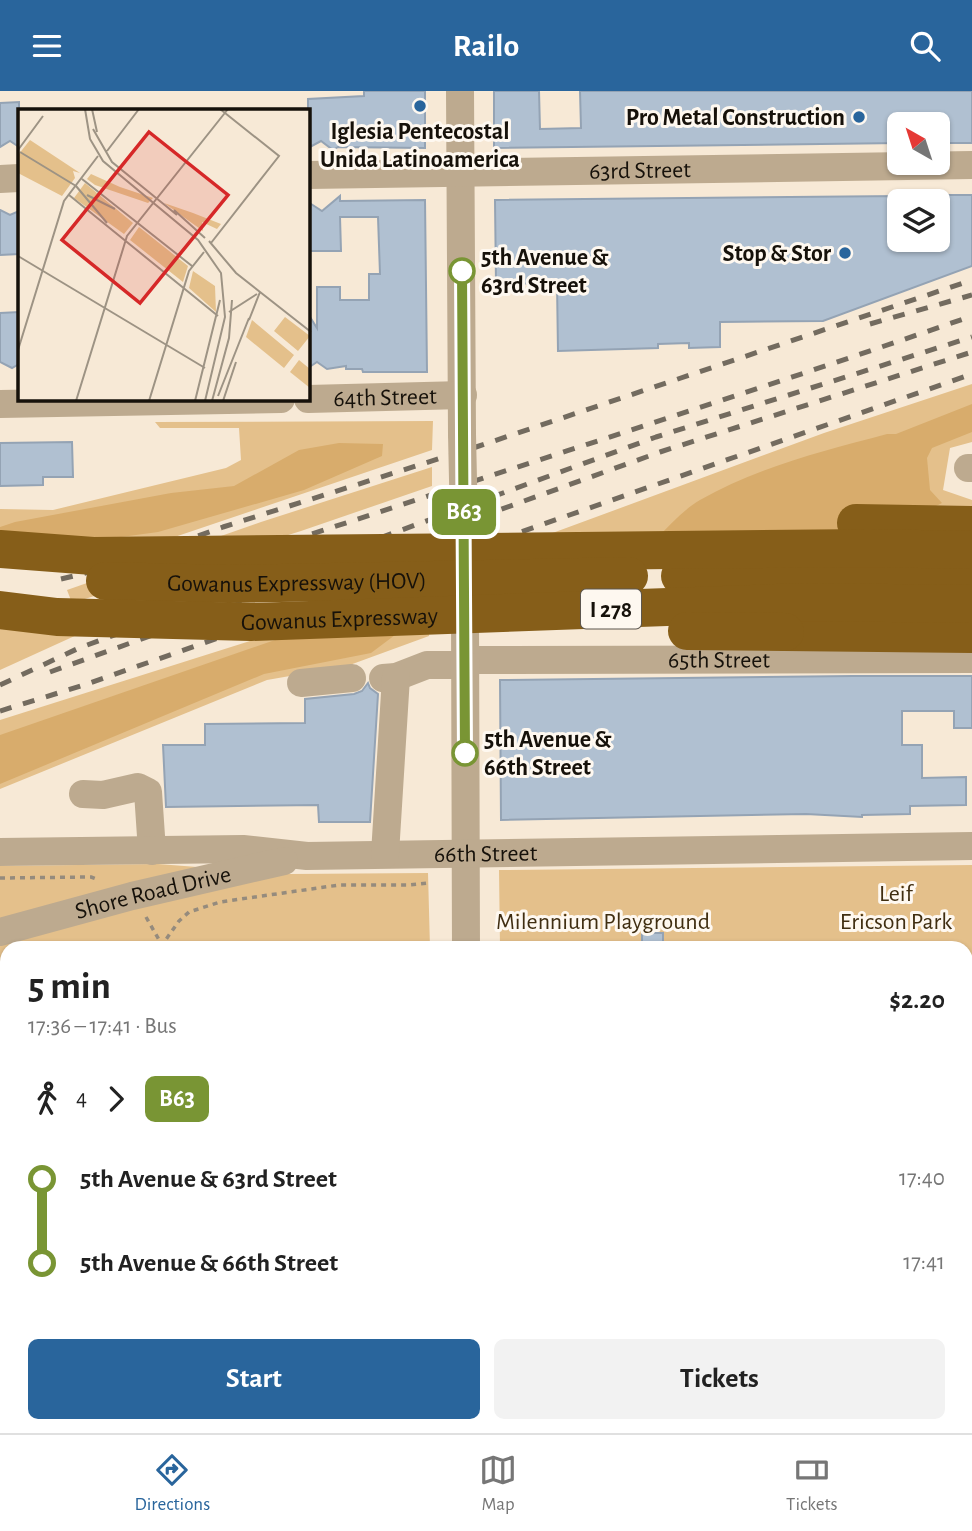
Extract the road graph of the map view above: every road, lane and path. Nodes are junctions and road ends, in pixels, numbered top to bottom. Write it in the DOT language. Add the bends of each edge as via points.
graph roads {
  1 [pos="460,91"];
  2 [pos="972,165"];
  3 [pos="461,174"];
  4 [pos="310,175"];
  5 [pos="0,179"];
  6 [pos="18,179"];
  7 [pos="463,394"];
  8 [pos="310,398"];
  9 [pos="169,401"];
  10 [pos="0,404"];
  11 [pos="972,525"];
  12 [pos="0,549"];
  13 [pos="972,550"];
  14 [pos="339,552"];
  15 [pos="0,572"];
  16 [pos="972,578"];
  17 [pos="972,604"];
  18 [pos="0,610"];
  19 [pos="251,622"];
  20 [pos="972,634"];
  21 [pos="972,659"];
  22 [pos="466,663"];
  23 [pos="352,678"];
  24 [pos="301,683"];
  25 [pos="83,795"];
  26 [pos="972,846"];
  27 [pos="152,851"];
  28 [pos="0,852"];
  29 [pos="465,853"];
  30 [pos="385,854"];
  31 [pos="307,856"];
  32 [pos="0,878"];
  33 [pos="102,881"];
  34 [pos="429,883"];
  35 [pos="145,915"];
  36 [pos="0,932"];
  37 [pos="159,941"];
  38 [pos="166,941"];
  39 [pos="466,941"];
  1 -- 3 [label="street"];
  2 -- 3 [label="street, 63rd Street"];
  3 -- 4 [label="street, 63rd Street"];
  3 -- 7 [label="street"];
  5 -- 6 [label="street"];
  7 -- 8 [label="street, 64th Street"];
  7 -- 22 [label="street, bridge"];
  9 -- 10 [label="street"];
  11 -- 14 [label="highway, bridge" via="722,523 485,532 392,539"];
  12 -- 14 [label="highway, bridge" via="93,556"];
  13 -- 14 [label="highway, bridge"];
  15 -- 16 [label="highway, Gowanus Expressway (HOV) / I 278, bridge" via="68,580 229,584 818,574"];
  17 -- 19 [label="highway, Gowanus Expressway / I 278, bridge" via="805,602"];
  18 -- 19 [label="highway, Gowanus Expressway / I 278, bridge" via="57,618"];
  19 -- 20 [label="highway, bridge" via="529,632"];
  21 -- 22 [label="street, 65th Street"];
  22 -- 29 [label="street"];
  22 -- 30 [label="street, 65th Street" via="427,666 389,678"];
  23 -- 24 [label="street"];
  25 -- 27 [label="street" via="138,787 148,792"];
  26 -- 29 [label="street, 66th Street"];
  27 -- 28 [label="street, 66th Street"];
  27 -- 31 [label="street, 66th Street" via="243,849"];
  29 -- 30 [label="street, 66th Street"];
  29 -- 39 [label="street"];
  30 -- 31 [label="street, 66th Street"];
  31 -- 36 [label="street, Shore Road Drive"];
  32 -- 33 [label="path" via="91,877"];
  34 -- 38 [label="path" via="338,885 220,902 189,912"];
  35 -- 37 [label="path"];
}
